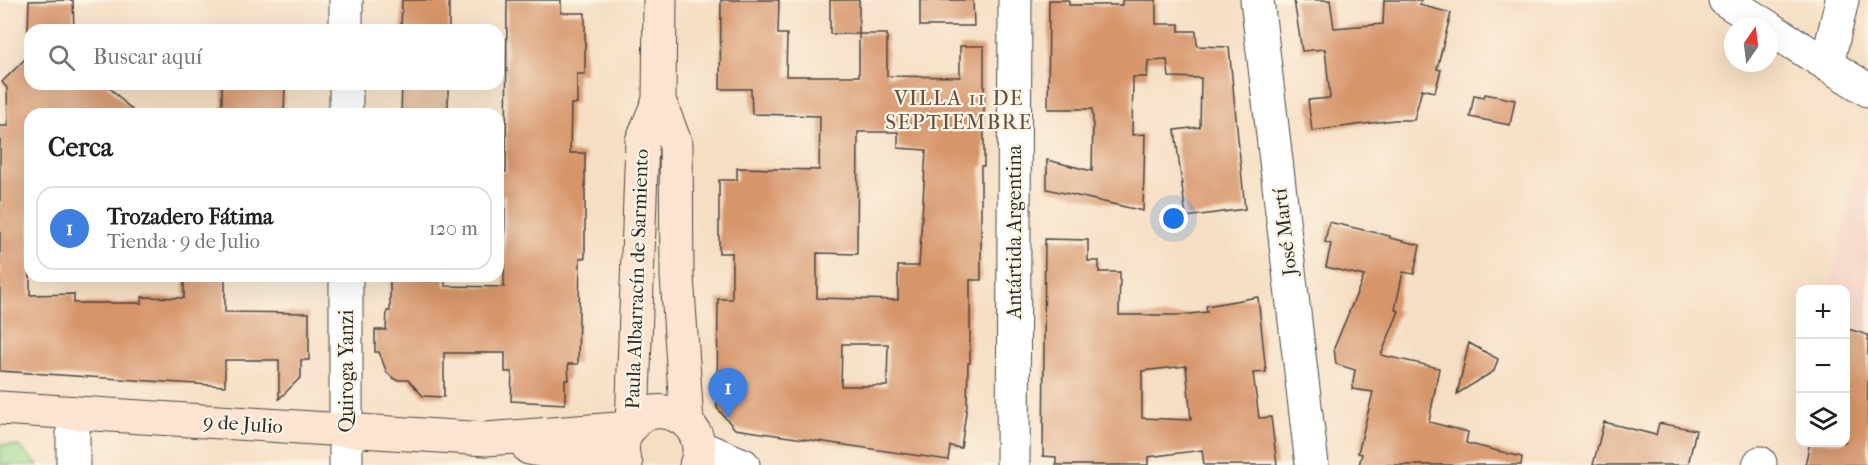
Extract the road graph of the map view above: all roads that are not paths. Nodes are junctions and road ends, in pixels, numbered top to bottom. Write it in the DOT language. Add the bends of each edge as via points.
graph roads {
  1 [pos="346,0"];
  2 [pos="660,0"];
  3 [pos="1016,0"];
  4 [pos="1257,0"];
  5 [pos="1725,0"];
  6 [pos="1842,0"];
  7 [pos="1754,18"];
  8 [pos="346,24"];
  9 [pos="1778,33"];
  10 [pos="1827,64"];
  11 [pos="346,90"];
  12 [pos="1868,90"];
  13 [pos="659,100"];
  14 [pos="346,108"];
  15 [pos="346,282"];
  16 [pos="0,408"];
  17 [pos="73,413"];
  18 [pos="631,427"];
  19 [pos="346,430"];
  20 [pos="486,439"];
  21 [pos="694,445"];
  22 [pos="73,465"];
  23 [pos="345,465"];
  24 [pos="620,465"];
  25 [pos="626,465"];
  26 [pos="743,465"];
  27 [pos="1013,465"];
  28 [pos="1312,465"];
  1 -- 8 [label="street"];
  2 -- 13 [label="main road, Paula Albarracín de Sarmiento"];
  3 -- 27 [label="street, Antártida Argentina"];
  4 -- 28 [label="street, José Martí"];
  5 -- 7 [label="street"];
  6 -- 10 [label="street"];
  9 -- 10 [label="street"];
  10 -- 12 [label="street"];
  11 -- 14 [label="street"];
  13 -- 18 [label="main road, Paula Albarracín de Sarmiento" via="642,141"];
  13 -- 21 [label="main road, Paula Albarracín de Sarmiento" via="676,145 677,276"];
  15 -- 19 [label="street, Quiroga Yanzi"];
  16 -- 17 [label="main road, 9 de Julio"];
  17 -- 19 [label="main road, 9 de Julio"];
  17 -- 22 [label="street"];
  18 -- 20 [label="main road, 9 de Julio"];
  18 -- 21 [label="main road" via="647,414 671,413"];
  18 -- 25 [label="main road, Paula Albarracín de Sarmiento" via="622,446"];
  19 -- 20 [label="main road, 9 de Julio"];
  19 -- 23 [label="street, Quiroga Yanzi"];
  20 -- 24 [label="main road, 9 de Julio"];
  21 -- 26 [label="street"];
}
